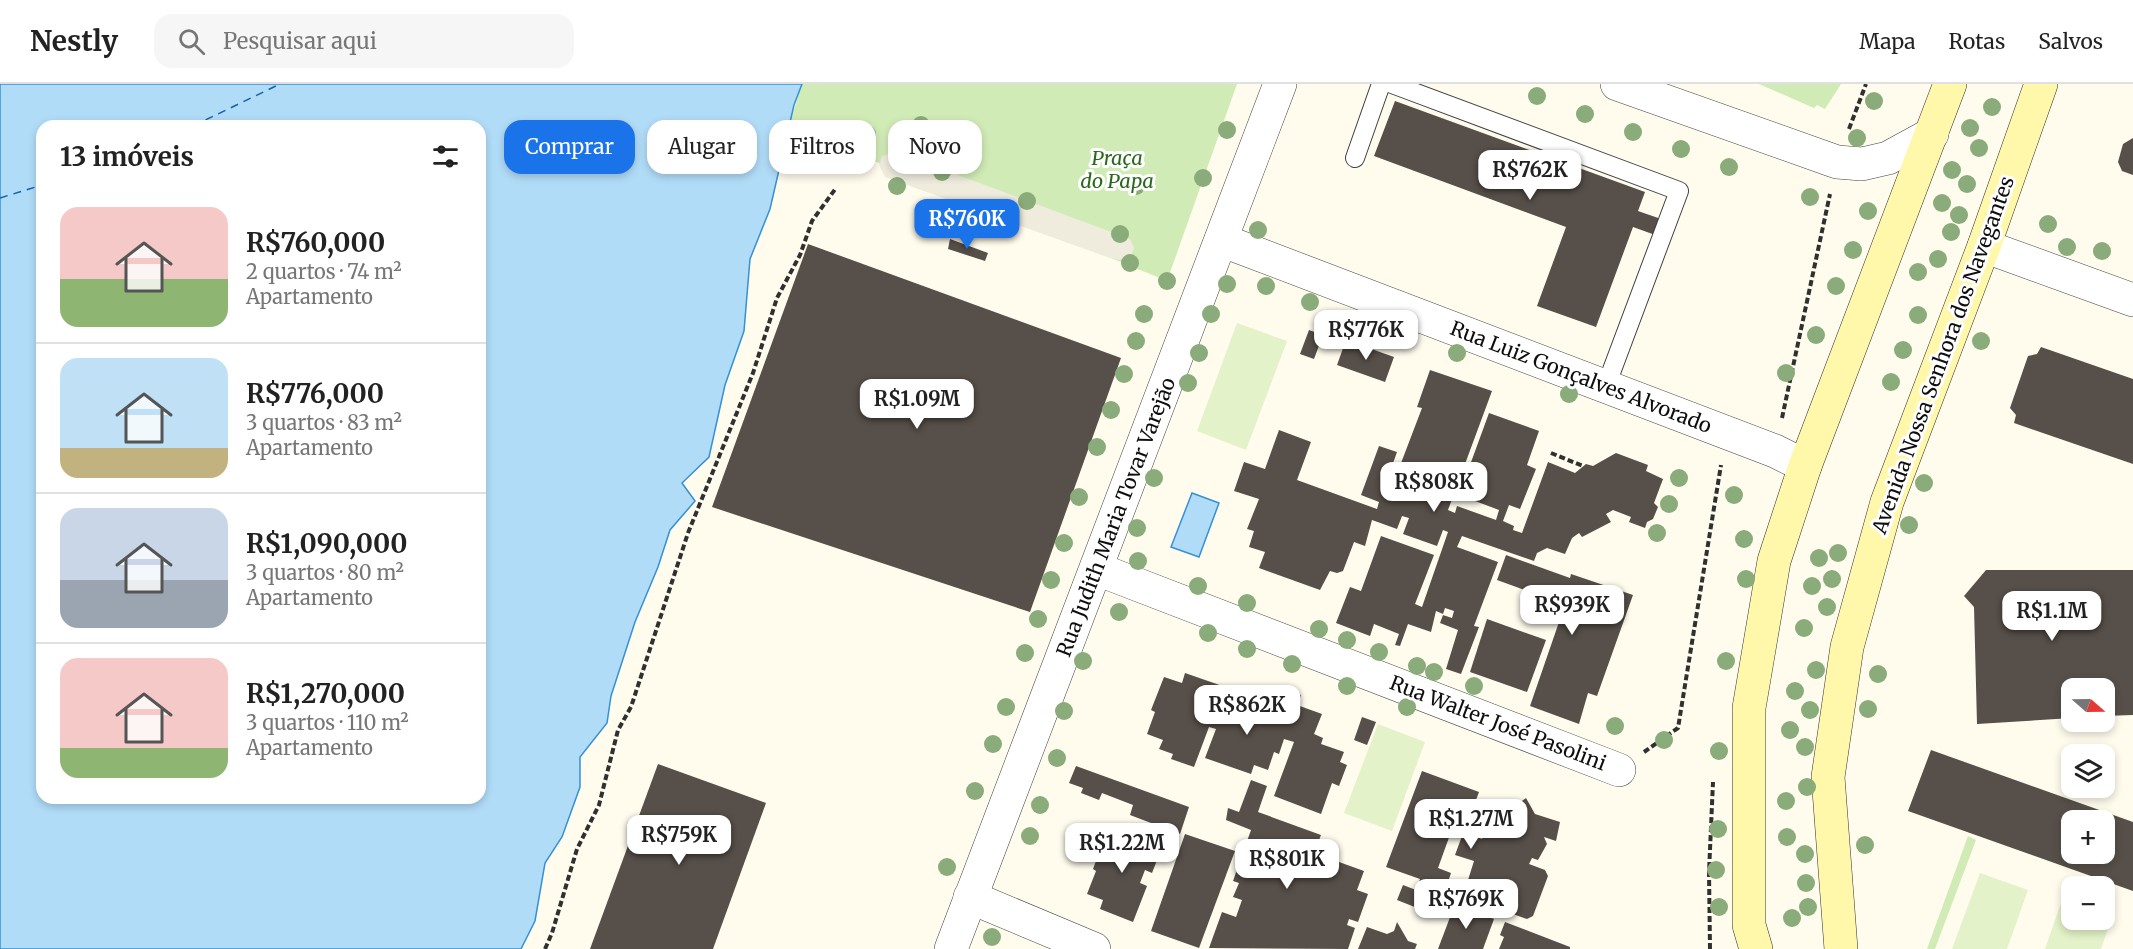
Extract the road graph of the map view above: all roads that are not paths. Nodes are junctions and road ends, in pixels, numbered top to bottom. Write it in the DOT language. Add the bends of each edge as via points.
graph roads {
  1 [pos="1280,84"];
  2 [pos="1381,84"];
  3 [pos="1392,84"];
  4 [pos="1617,84"];
  5 [pos="1950,84"];
  6 [pos="2041,84"];
  7 [pos="1932,134"];
  8 [pos="1355,158"];
  9 [pos="1221,240"];
  10 [pos="1984,246"];
  11 [pos="2133,300"];
  12 [pos="1605,386"];
  13 [pos="1805,466"];
  14 [pos="1097,569"];
  15 [pos="1619,770"];
  16 [pos="970,897"];
  17 [pos="951,949"];
  18 [pos="1094,949"];
  19 [pos="1756,949"];
  20 [pos="1841,949"];
  1 -- 9 [label="street, Rua Judith Maria Tovar Varejão"];
  2 -- 8 [label="lane"];
  3 -- 12 [label="lane" via="1679,191"];
  4 -- 7 [label="street" via="1837,162 1862,164 1888,158"];
  5 -- 7 [label="main road"];
  6 -- 10 [label="main road, Avenida Nossa Senhora dos Navegantes"];
  7 -- 13 [label="main road"];
  9 -- 12 [label="street, Rua Luiz Gonçalves Alvorado"];
  9 -- 14 [label="street, Rua Judith Maria Tovar Varejão"];
  10 -- 11 [label="street"];
  10 -- 20 [label="main road, Avenida Nossa Senhora dos Navegantes" via="1887,502 1847,647 1828,777"];
  12 -- 13 [label="street, Rua Luiz Gonçalves Alvorado"];
  13 -- 19 [label="main road" via="1774,561 1749,708 1749,925"];
  14 -- 15 [label="street, Rua Walter José Pasolini"];
  14 -- 16 [label="street, Rua Judith Maria Tovar Varejão"];
  16 -- 17 [label="street, Rua Judith Maria Tovar Varejão"];
  16 -- 18 [label="street"];
}
